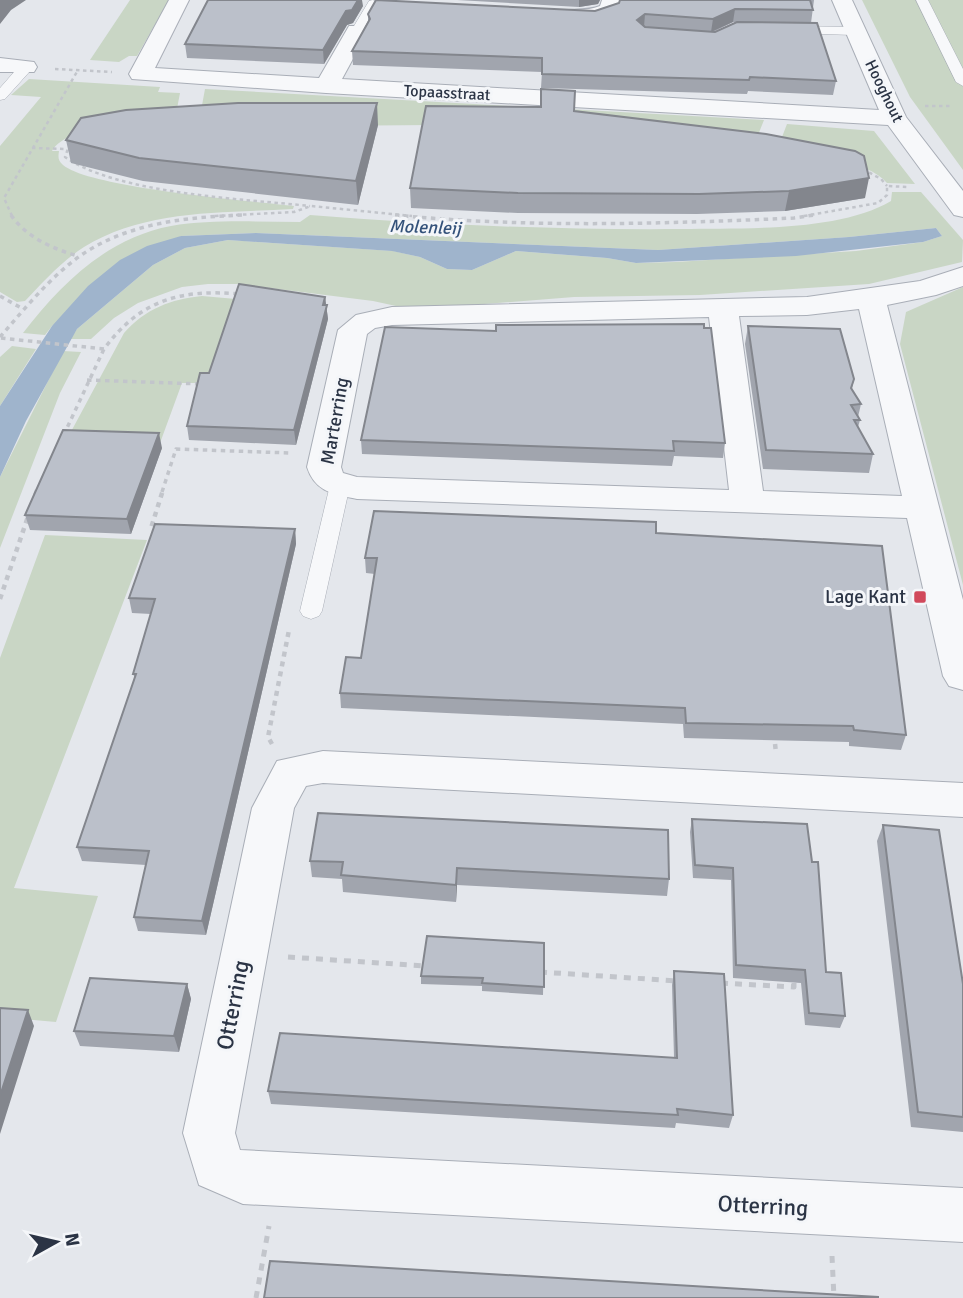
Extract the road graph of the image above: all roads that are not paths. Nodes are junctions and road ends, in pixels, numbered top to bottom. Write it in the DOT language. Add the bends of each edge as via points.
graph roads {
  1 [pos="180,0"];
  2 [pos="612,0"];
  3 [pos="842,0"];
  4 [pos="922,0"];
  5 [pos="374,2"];
  6 [pos="401,5"];
  7 [pos="538,14"];
  8 [pos="774,30"];
  9 [pos="357,31"];
  10 [pos="855,31"];
  11 [pos="0,65"];
  12 [pos="26,67"];
  13 [pos="963,82"];
  14 [pos="326,86"];
  15 [pos="0,96"];
  16 [pos="895,118"];
  17 [pos="963,209"];
  18 [pos="963,276"];
  19 [pos="871,299"];
  20 [pos="723,308"];
  21 [pos="340,485"];
  22 [pos="747,500"];
  23 [pos="922,508"];
  24 [pos="311,611"];
  25 [pos="963,676"];
  26 [pos="963,800"];
  27 [pos="963,1215"];
  1 -- 14 [label="street, Topaasstraat" via="140,74"];
  2 -- 7 [label="street" via="610,10 594,16"];
  3 -- 10 [label="street, Hooghout"];
  4 -- 13 [label="lane"];
  5 -- 6 [label="street"];
  5 -- 9 [label="lane"];
  8 -- 10 [label="lane"];
  9 -- 14 [label="street"];
  10 -- 16 [label="street, Hooghout"];
  11 -- 12 [label="street"];
  12 -- 15 [label="lane"];
  14 -- 16 [label="street, Topaasstraat"];
  16 -- 17 [label="street, Hooghout"];
  18 -- 19 [label="street" via="926,289"];
  19 -- 20 [label="street, Marterring"];
  19 -- 23 [label="street"];
  20 -- 21 [label="street, Marterring" via="392,316 366,321 353,330 326,454 328,479"];
  20 -- 22 [label="street"];
  21 -- 22 [label="street, Marterring"];
  21 -- 24 [label="lane"];
  22 -- 23 [label="street, Marterring"];
  23 -- 25 [label="street"];
  26 -- 27 [label="street, Otterring" via="323,767 292,772 273,808 209,1133 218,1167 243,1178"];
}
